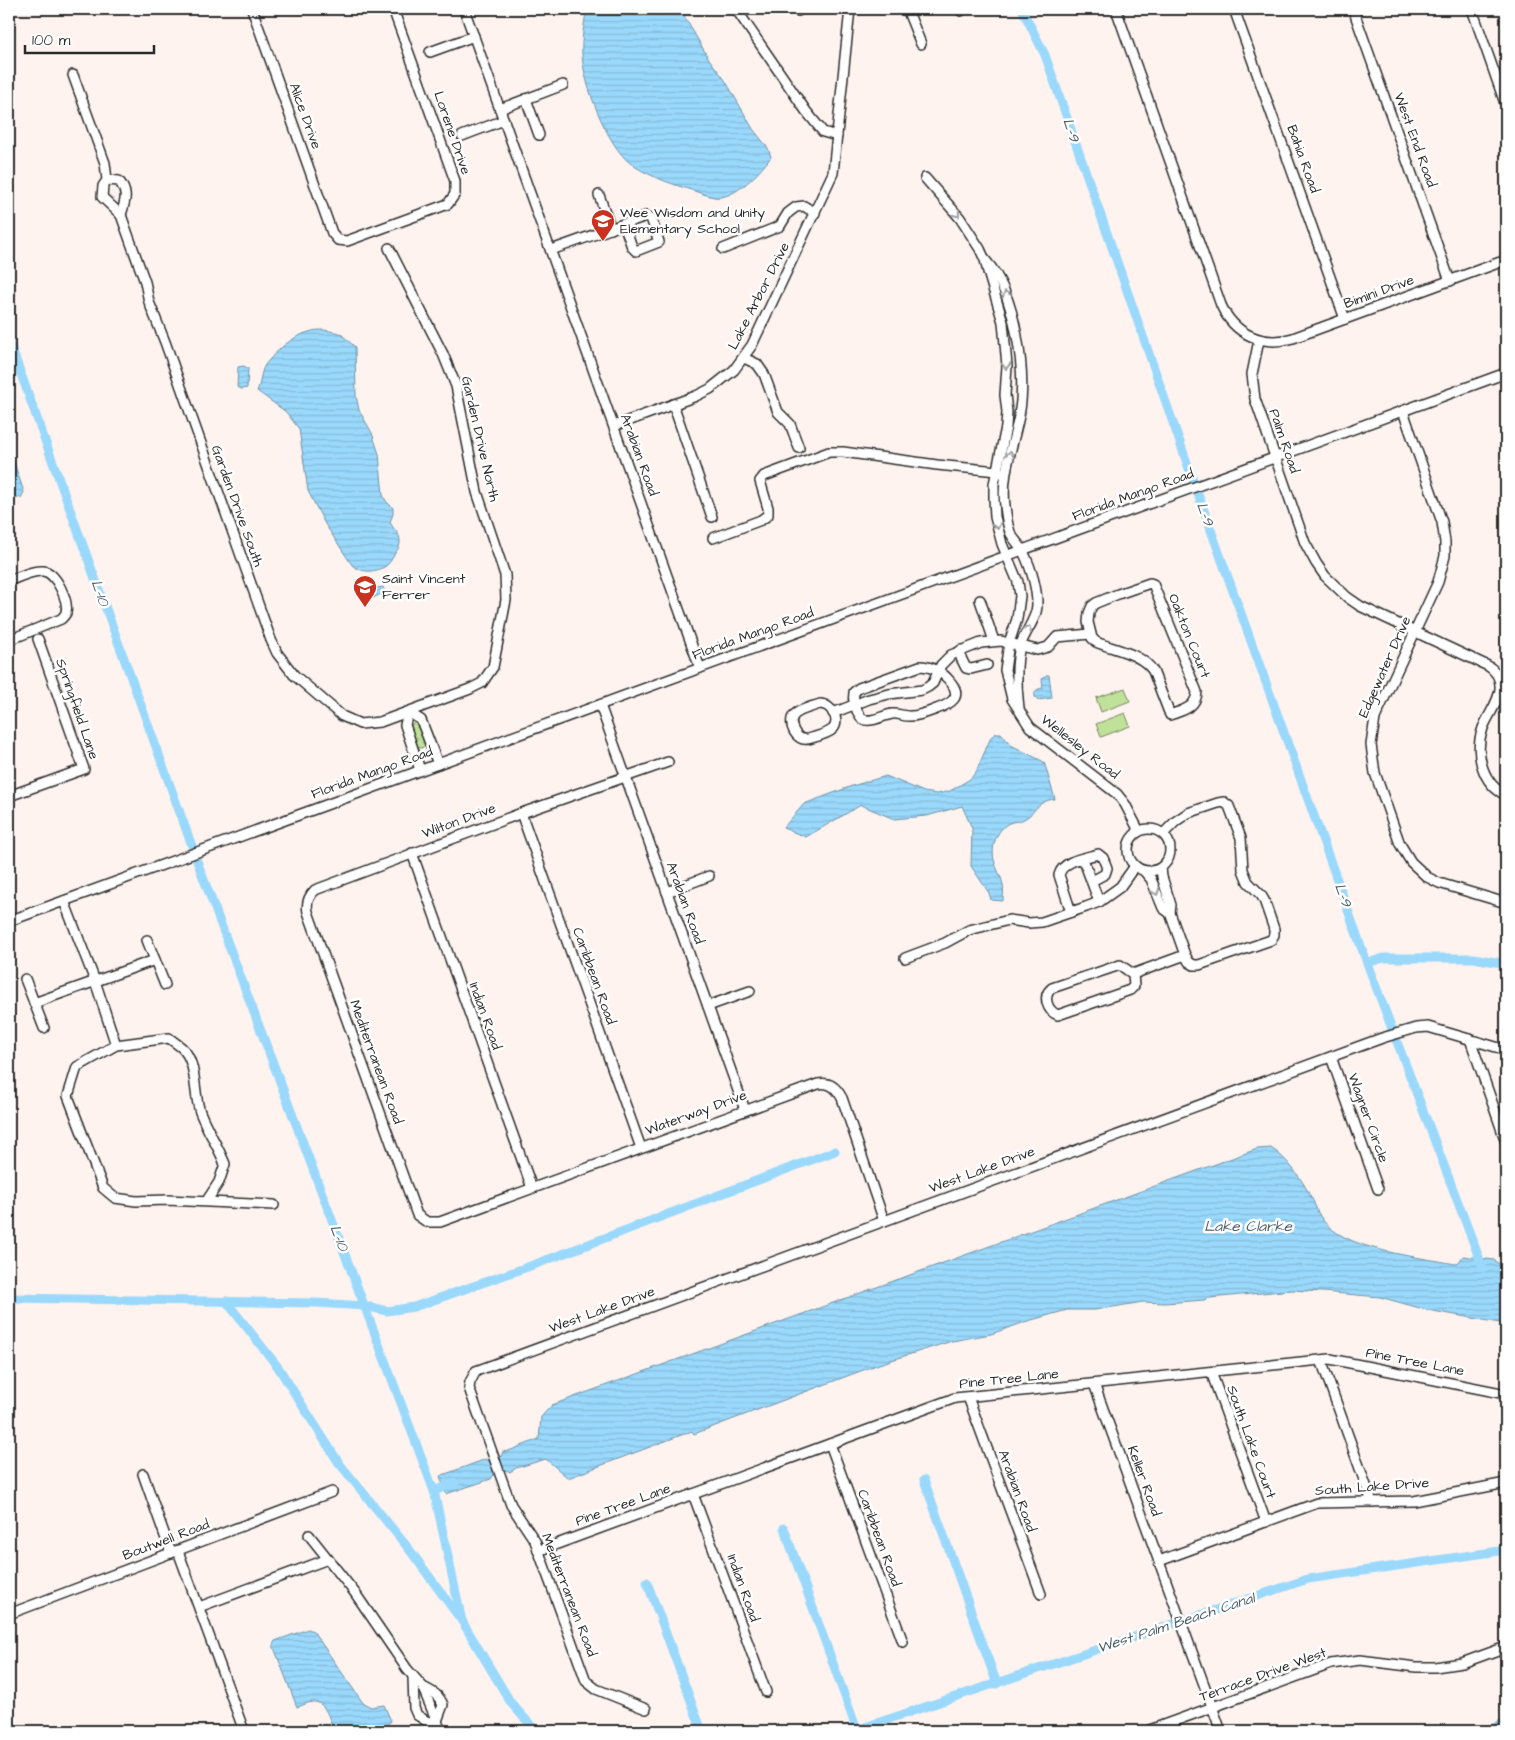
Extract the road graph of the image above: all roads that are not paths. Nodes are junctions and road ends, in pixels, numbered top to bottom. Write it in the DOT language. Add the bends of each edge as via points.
graph roads {
  1 [pos="252,9"];
  2 [pos="393,9"];
  3 [pos="464,9"];
  4 [pos="736,9"];
  5 [pos="850,9"];
  6 [pos="907,9"];
  7 [pos="1116,9"];
  8 [pos="1234,9"];
  9 [pos="1353,9"];
  10 [pos="1472,9"];
  11 [pos="474,36"];
  12 [pos="920,44"];
  13 [pos="430,52"];
  14 [pos="73,75"];
  15 [pos="563,85"];
  16 [pos="526,99"];
  17 [pos="1506,106"];
  18 [pos="500,109"];
  19 [pos="504,120"];
  20 [pos="539,135"];
  21 [pos="462,136"];
  22 [pos="838,136"];
  23 [pos="925,178"];
  24 [pos="107,180"];
  25 [pos="599,196"];
  26 [pos="815,213"];
  27 [pos="121,215"];
  28 [pos="624,224"];
  29 [pos="611,229"];
  30 [pos="332,233"];
  31 [pos="389,248"];
  32 [pos="723,249"];
  33 [pos="551,250"];
  34 [pos="985,260"];
  35 [pos="1506,260"];
  36 [pos="1450,281"];
  37 [pos="1345,319"];
  38 [pos="1260,340"];
  39 [pos="744,358"];
  40 [pos="1506,373"];
  41 [pos="672,404"];
  42 [pos="1403,411"];
  43 [pos="614,426"];
  44 [pos="799,448"];
  45 [pos="1276,458"];
  46 [pos="997,471"];
  47 [pos="1006,475"];
  48 [pos="712,517"];
  49 [pos="713,538"];
  50 [pos="1023,550"];
  51 [pos="1007,556"];
  52 [pos="9,581"];
  53 [pos="980,600"];
  54 [pos="1415,632"];
  55 [pos="1090,634"];
  56 [pos="38,639"];
  57 [pos="9,640"];
  58 [pos="994,641"];
  59 [pos="1009,642"];
  60 [pos="1020,646"];
  61 [pos="961,650"];
  62 [pos="987,664"];
  63 [pos="700,668"];
  64 [pos="938,671"];
  65 [pos="600,705"];
  66 [pos="854,705"];
  67 [pos="1020,710"];
  68 [pos="408,712"];
  69 [pos="833,713"];
  70 [pos="668,762"];
  71 [pos="438,764"];
  72 [pos="420,770"];
  73 [pos="626,777"];
  74 [pos="9,796"];
  75 [pos="1506,796"];
  76 [pos="521,813"];
  77 [pos="1139,831"];
  78 [pos="1163,834"];
  79 [pos="412,853"];
  80 [pos="1081,859"];
  81 [pos="1135,866"];
  82 [pos="1161,868"];
  83 [pos="1144,871"];
  84 [pos="709,876"];
  85 [pos="1092,881"];
  86 [pos="667,892"];
  87 [pos="308,900"];
  88 [pos="64,901"];
  89 [pos="1099,902"];
  90 [pos="1506,903"];
  91 [pos="1071,912"];
  92 [pos="1170,913"];
  93 [pos="9,921"];
  94 [pos="147,940"];
  95 [pos="1185,955"];
  96 [pos="905,958"];
  97 [pos="155,960"];
  98 [pos="1133,974"];
  99 [pos="25,979"];
  100 [pos="95,981"];
  101 [pos="165,985"];
  102 [pos="750,991"];
  103 [pos="34,1003"];
  104 [pos="708,1006"];
  105 [pos="44,1028"];
  106 [pos="1470,1039"];
  107 [pos="116,1045"];
  108 [pos="1506,1050"];
  109 [pos="1331,1057"];
  110 [pos="745,1110"];
  111 [pos="1506,1142"];
  112 [pos="641,1148"];
  113 [pos="532,1188"];
  114 [pos="1378,1189"];
  115 [pos="206,1202"];
  116 [pos="274,1205"];
  117 [pos="884,1220"];
  118 [pos="433,1223"];
  119 [pos="1321,1360"];
  120 [pos="1211,1372"];
  121 [pos="472,1376"];
  122 [pos="1094,1384"];
  123 [pos="1506,1394"];
  124 [pos="968,1397"];
  125 [pos="830,1444"];
  126 [pos="143,1474"];
  127 [pos="1506,1483"];
  128 [pos="332,1492"];
  129 [pos="693,1494"];
  130 [pos="1372,1502"];
  131 [pos="1266,1522"];
  132 [pos="309,1536"];
  133 [pos="538,1551"];
  134 [pos="174,1552"];
  135 [pos="328,1559"];
  136 [pos="1158,1561"];
  137 [pos="1040,1594"];
  138 [pos="199,1606"];
  139 [pos="9,1614"];
  140 [pos="903,1642"];
  141 [pos="1506,1647"];
  142 [pos="413,1676"];
  143 [pos="423,1687"];
  144 [pos="766,1692"];
  145 [pos="427,1697"];
  146 [pos="413,1700"];
  147 [pos="1212,1708"];
  148 [pos="646,1710"];
  149 [pos="437,1721"];
  150 [pos="244,1731"];
  151 [pos="441,1731"];
  152 [pos="1148,1731"];
  153 [pos="1221,1731"];
  1 -- 30 [label="street, Alice Drive"];
  2 -- 30 [label="street, Lorene Drive" via="455,181 455,194 448,204 347,241 338,240"];
  3 -- 11 [label="street, Arabian Road"];
  4 -- 22 [label="street" via="817,125 823,132"];
  5 -- 22 [label="street, Lake Arbor Drive"];
  6 -- 12 [label="street"];
  7 -- 38 [label="street" via="1224,311 1240,331"];
  8 -- 37 [label="street, Bahia Road"];
  9 -- 36 [label="street, West End Road"];
  10 -- 17 [label="street"];
  11 -- 13 [label="street"];
  11 -- 18 [label="street, Arabian Road"];
  14 -- 24 [label="street, Garden Drive South" via="105,163"];
  15 -- 16 [label="street"];
  16 -- 18 [label="street"];
  16 -- 20 [label="street"];
  18 -- 19 [label="street, Arabian Road"];
  19 -- 21 [label="street"];
  19 -- 33 [label="street, Arabian Road"];
  22 -- 26 [label="street, Lake Arbor Drive" via="833,173"];
  23 -- 34 [label="street, one-way" via="960,218"];
  24 -- 27 [label="street, Garden Drive South" via="102,197"];
  24 -- 27 [label="street" via="119,181 126,189"];
  25 -- 29 [label="street"];
  26 -- 32 [label="street" via="804,206 796,207 780,226"];
  26 -- 39 [label="street, Lake Arbor Drive"];
  27 -- 68 [label="street, Garden Drive South" via="146,282 149,302 277,653 294,675 348,720 374,724"];
  28 -- 28 [label="street" via="646,216 651,218 659,242 636,251"];
  28 -- 29 [label="street"];
  29 -- 33 [label="street"];
  31 -- 68 [label="street, Garden Drive North" via="456,386 477,492 507,587 495,660 486,678 470,690"];
  33 -- 43 [label="street, Arabian Road"];
  34 -- 46 [label="street, Wellesley Road, one-way" via="1003,322 1008,366 1006,427"];
  47 -- 34 [label="street, Wellesley Road, one-way" via="1019,414 1021,370 1005,291 995,270"];
  35 -- 36 [label="street, Bimini Drive"];
  36 -- 37 [label="street, Bimini Drive"];
  37 -- 38 [label="street, Bimini Drive" via="1286,340"];
  38 -- 45 [label="street, Palm Road" via="1254,361 1253,386"];
  39 -- 41 [label="street, Lake Arbor Drive" via="710,389"];
  39 -- 44 [label="street" via="757,364 764,374 778,412 790,424"];
  40 -- 42 [label="street, Florida Mango Road"];
  41 -- 43 [label="street, Lake Arbor Drive"];
  41 -- 48 [label="street"];
  42 -- 45 [label="street, Florida Mango Road"];
  42 -- 54 [label="street, Edgewater Drive" via="1442,522 1445,542 1442,569"];
  43 -- 63 [label="street, Arabian Road"];
  45 -- 50 [label="street, Florida Mango Road"];
  45 -- 54 [label="street, Palm Road" via="1306,543 1325,576 1360,606"];
  46 -- 47 [label="street"];
  46 -- 49 [label="street" via="829,452 764,476 760,481 768,515"];
  46 -- 51 [label="street, Wellesley Road, one-way" via="995,517"];
  47 -- 50 [label="street, Wellesley Road" via="1003,485 1008,524"];
  50 -- 51 [label="street, Florida Mango Road"];
  60 -- 50 [label="street, Wellesley Road, one-way" via="1037,608 1036,584"];
  51 -- 59 [label="street, Wellesley Road" via="1020,596"];
  51 -- 63 [label="street, Florida Mango Road"];
  52 -- 57 [label="street" via="35,572 51,574 57,580 66,612 61,619"];
  53 -- 58 [label="street"];
  54 -- 75 [label="street, Palm Road" via="1488,666 1497,674 1501,687 1483,728 1480,756 1490,782"];
  54 -- 90 [label="street, Edgewater Drive" via="1375,718 1371,745 1375,773 1400,844 1415,868 1439,883"];
  55 -- 55 [label="street, Oakton Court" via="1088,617 1092,606 1145,584 1153,584 1196,692 1193,704 1170,715 1149,666 1139,658 1096,642"];
  55 -- 60 [label="street" via="1057,637 1043,650"];
  56 -- 74 [label="street, Springfield Lane" via="84,769"];
  58 -- 59 [label="street"];
  58 -- 61 [label="street"];
  59 -- 60 [label="street"];
  59 -- 67 [label="street, Wellesley Road" via="1005,670 1012,699"];
  60 -- 67 [label="street, Wellesley Road" via="1016,686"];
  61 -- 62 [label="street" via="966,668"];
  61 -- 64 [label="street" via="945,660"];
  63 -- 65 [label="street, Florida Mango Road"];
  64 -- 66 [label="street" via="933,683 922,690 889,694"];
  64 -- 66 [label="street" via="920,666 859,688 852,698"];
  64 -- 66 [label="street" via="956,691 949,705 919,716 894,714 868,721 862,719"];
  65 -- 71 [label="street, Florida Mango Road"];
  65 -- 73 [label="street, Arabian Road"];
  66 -- 69 [label="street"];
  67 -- 77 [label="street, Wellesley Road" via="1030,727 1117,794"];
  68 -- 71 [label="street" via="420,720"];
  68 -- 72 [label="street" via="405,725"];
  69 -- 69 [label="street" via="826,704 798,712 791,722 795,734 805,740 830,731 836,722"];
  70 -- 73 [label="street, Wilton Drive"];
  71 -- 72 [label="street, Florida Mango Road"];
  72 -- 88 [label="street, Florida Mango Road"];
  73 -- 76 [label="street, Wilton Drive"];
  73 -- 86 [label="street, Arabian Road"];
  76 -- 79 [label="street, Wilton Drive"];
  76 -- 112 [label="street, Caribbean Road"];
  77 -- 78 [label="street" via="1154,829"];
  77 -- 81 [label="street" via="1133,835 1128,847 1130,861"];
  78 -- 82 [label="street" via="1170,851"];
  78 -- 95 [label="street" via="1188,813 1218,802 1229,806 1243,844 1243,870 1248,882 1262,895 1274,929 1271,940 1200,965 1189,962"];
  79 -- 87 [label="street, Wilton Drive" via="315,890"];
  79 -- 113 [label="street, Indian Road"];
  80 -- 85 [label="street"];
  80 -- 85 [label="street" via="1098,854 1103,858 1107,868 1105,874"];
  80 -- 91 [label="street" via="1060,869"];
  81 -- 83 [label="street"];
  81 -- 89 [label="street" via="1120,887"];
  82 -- 83 [label="street"];
  82 -- 92 [label="street" via="1171,905"];
  83 -- 92 [label="street, one-way" via="1152,879 1162,908"];
  84 -- 86 [label="street"];
  85 -- 89 [label="street"];
  86 -- 104 [label="street, Arabian Road"];
  87 -- 118 [label="street, Mediterranean Road" via="308,912 417,1215"];
  88 -- 93 [label="street, Florida Mango Road"];
  88 -- 100 [label="street"];
  89 -- 91 [label="street"];
  91 -- 96 [label="street" via="1042,922 1010,920 969,930"];
  92 -- 95 [label="street"];
  94 -- 97 [label="street"];
  95 -- 98 [label="street"];
  97 -- 100 [label="street"];
  97 -- 101 [label="street"];
  98 -- 98 [label="street" via="1120,965 1052,988 1046,998 1049,1008 1058,1015 1130,990 1134,986"];
  99 -- 103 [label="street"];
  100 -- 103 [label="street"];
  100 -- 107 [label="street"];
  102 -- 104 [label="street"];
  103 -- 105 [label="street"];
  104 -- 110 [label="street, Arabian Road"];
  106 -- 108 [label="street, West Lake Drive"];
  106 -- 109 [label="street, West Lake Drive" via="1428,1027 1416,1028"];
  106 -- 111 [label="street"];
  107 -- 115 [label="street" via="169,1038 183,1048 192,1064 201,1115 225,1164 219,1182"];
  107 -- 115 [label="street" via="77,1067 68,1096 102,1188 115,1198 136,1201"];
  109 -- 114 [label="street, Wagner Circle"];
  109 -- 117 [label="street, West Lake Drive"];
  110 -- 112 [label="street, Waterway Drive"];
  110 -- 117 [label="street, Waterway Drive" via="818,1084 833,1086 842,1098"];
  112 -- 113 [label="street, Waterway Drive"];
  113 -- 118 [label="street, Waterway Drive"];
  115 -- 116 [label="street"];
  117 -- 121 [label="street, West Lake Drive" via="482,1368"];
  119 -- 120 [label="street, Pine Tree Lane"];
  119 -- 123 [label="street, Pine Tree Lane" via="1330,1359"];
  119 -- 130 [label="street"];
  120 -- 122 [label="street, Pine Tree Lane"];
  120 -- 131 [label="street, South Lake Court"];
  121 -- 133 [label="street, Mediterranean Road" via="469,1388 492,1454 514,1510 529,1530"];
  122 -- 124 [label="street, Pine Tree Lane"];
  122 -- 136 [label="street, Keller Road"];
  124 -- 125 [label="street, Pine Tree Lane" via="955,1398"];
  124 -- 137 [label="street, Arabian Road"];
  125 -- 129 [label="street, Pine Tree Lane"];
  125 -- 140 [label="street, Caribbean Road"];
  126 -- 134 [label="street"];
  127 -- 130 [label="street, South Lake Drive" via="1414,1501"];
  128 -- 134 [label="street, Boutwell Road"];
  129 -- 133 [label="street, Pine Tree Lane"];
  129 -- 144 [label="street, Indian Road"];
  130 -- 131 [label="street, South Lake Drive" via="1317,1503"];
  131 -- 136 [label="street, South Lake Drive"];
  132 -- 135 [label="street"];
  133 -- 148 [label="street, Mediterranean Road" via="586,1681 596,1689"];
  134 -- 138 [label="street"];
  134 -- 139 [label="street, Boutwell Road"];
  135 -- 138 [label="street"];
  135 -- 142 [label="street"];
  136 -- 147 [label="street, Keller Road"];
  138 -- 150 [label="street"];
  141 -- 147 [label="street, Terrace Drive West" via="1462,1663 1436,1667 1360,1660 1338,1662"];
  142 -- 143 [label="street"];
  142 -- 146 [label="street"];
  143 -- 145 [label="street"];
  143 -- 149 [label="street" via="437,1694 441,1700 443,1705"];
  145 -- 146 [label="street"];
  145 -- 149 [label="street"];
  146 -- 149 [label="street" via="417,1715 428,1722"];
  147 -- 152 [label="street, Terrace Drive West"];
  147 -- 153 [label="street, Keller Road"];
  149 -- 151 [label="street"];
}
